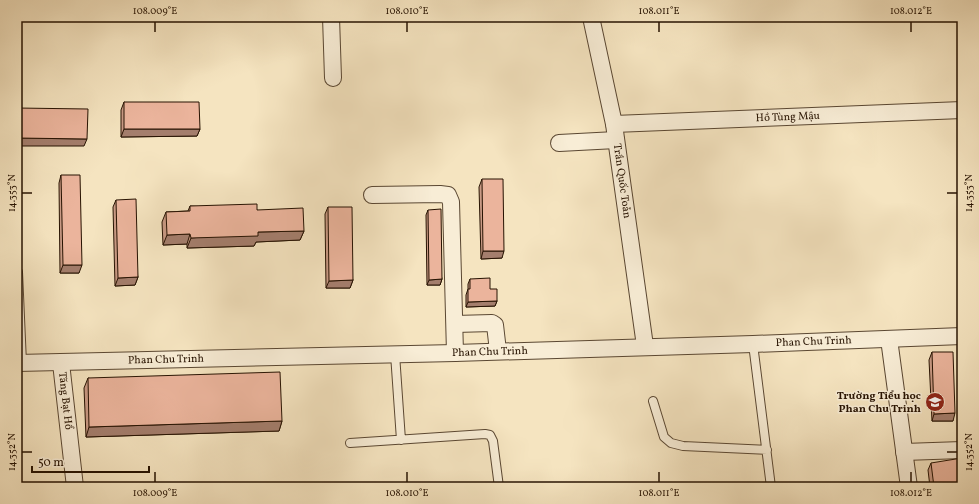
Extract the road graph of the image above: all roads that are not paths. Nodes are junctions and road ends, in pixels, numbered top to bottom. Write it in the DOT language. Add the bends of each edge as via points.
graph roads {
  1 [pos="331,17"];
  2 [pos="591,17"];
  3 [pos="333,78"];
  4 [pos="962,110"];
  5 [pos="614,124"];
  6 [pos="616,140"];
  7 [pos="559,143"];
  8 [pos="372,194"];
  9 [pos="18,272"];
  10 [pos="18,289"];
  11 [pos="455,324"];
  12 [pos="962,336"];
  13 [pos="888,339"];
  14 [pos="753,344"];
  15 [pos="645,346"];
  16 [pos="498,351"];
  17 [pos="455,353"];
  18 [pos="395,354"];
  19 [pos="20,363"];
  20 [pos="61,363"];
  21 [pos="653,401"];
  22 [pos="401,440"];
  23 [pos="350,443"];
  24 [pos="766,450"];
  25 [pos="962,450"];
  26 [pos="904,452"];
  27 [pos="75,487"];
  28 [pos="499,487"];
  29 [pos="771,487"];
  30 [pos="909,487"];
  1 -- 3 [label="street"];
  2 -- 5 [label="street, Trần Quốc Toản"];
  4 -- 5 [label="street, Hồ Tùng Mậu"];
  5 -- 6 [label="street, Trần Quốc Toản"];
  6 -- 7 [label="street"];
  6 -- 15 [label="street, Trần Quốc Toản"];
  8 -- 11 [label="street" via="448,195 451,202"];
  9 -- 10 [label="lane"];
  10 -- 19 [label="lane"];
  11 -- 16 [label="street" via="496,325"];
  11 -- 17 [label="street"];
  12 -- 13 [label="street, Phan Chu Trinh"];
  13 -- 14 [label="street, Phan Chu Trinh"];
  13 -- 26 [label="street"];
  14 -- 15 [label="street, Phan Chu Trinh"];
  14 -- 24 [label="lane"];
  15 -- 16 [label="street, Phan Chu Trinh"];
  16 -- 17 [label="street, Phan Chu Trinh"];
  17 -- 18 [label="street, Phan Chu Trinh"];
  18 -- 20 [label="street, Phan Chu Trinh"];
  18 -- 22 [label="lane"];
  19 -- 20 [label="street, Phan Chu Trinh"];
  20 -- 27 [label="street, Tăng Bạt Hổ"];
  21 -- 24 [label="lane" via="664,437 671,443 683,446"];
  22 -- 23 [label="lane"];
  22 -- 28 [label="lane" via="490,435"];
  24 -- 29 [label="lane"];
  25 -- 26 [label="street"];
  26 -- 30 [label="street"];
}
